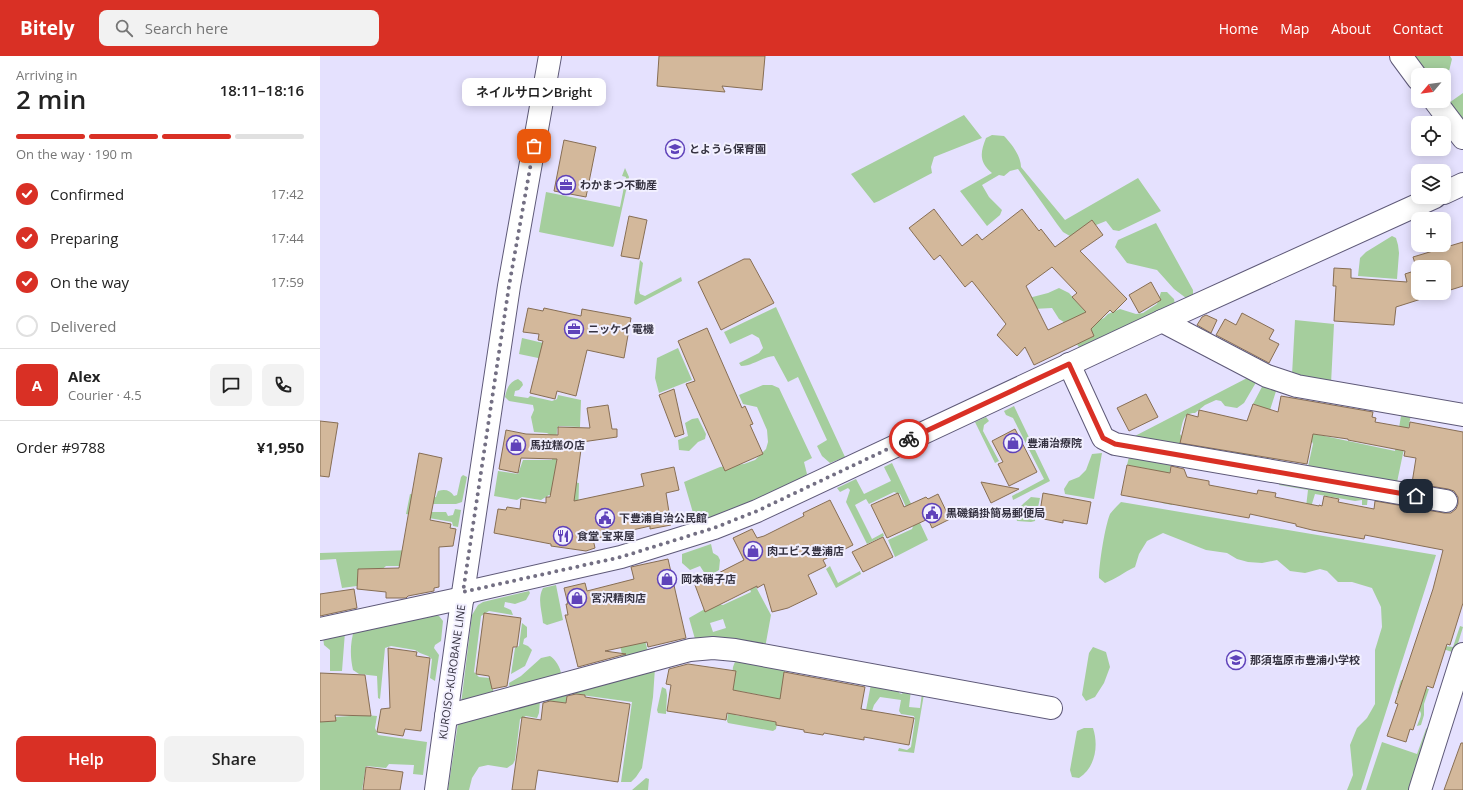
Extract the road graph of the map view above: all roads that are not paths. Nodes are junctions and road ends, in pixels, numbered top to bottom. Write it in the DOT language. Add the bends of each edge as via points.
graph roads {
  1 [pos="550,56"];
  2 [pos="1401,56"];
  3 [pos="1411,70"];
  4 [pos="1440,108"];
  5 [pos="1463,138"];
  6 [pos="1463,184"];
  7 [pos="1451,190"];
  8 [pos="1420,204"];
  9 [pos="1162,321"];
  10 [pos="1069,364"];
  11 [pos="1463,415"];
  12 [pos="1446,501"];
  13 [pos="463,595"];
  14 [pos="320,629"];
  15 [pos="1461,665"];
  16 [pos="1051,708"];
  17 [pos="446,716"];
  18 [pos="436,790"];
  19 [pos="1420,790"];
  1 -- 13 [label="street, KUROISO-KUROBANE LINE" via="509,286"];
  2 -- 3 [label="street"];
  4 -- 5 [label="street"];
  6 -- 7 [label="street"];
  8 -- 9 [label="street"];
  9 -- 10 [label="street"];
  9 -- 11 [label="street" via="1267,376 1297,386"];
  10 -- 12 [label="street" via="1103,438 1115,444"];
  10 -- 13 [label="street" via="757,511 714,528 621,557"];
  13 -- 14 [label="street"];
  13 -- 17 [label="street, KUROISO-KUROBANE LINE"];
  15 -- 19 [label="street"];
  16 -- 17 [label="street" via="713,648 690,650"];
  17 -- 18 [label="street, KUROISO-KUROBANE LINE"];
}
